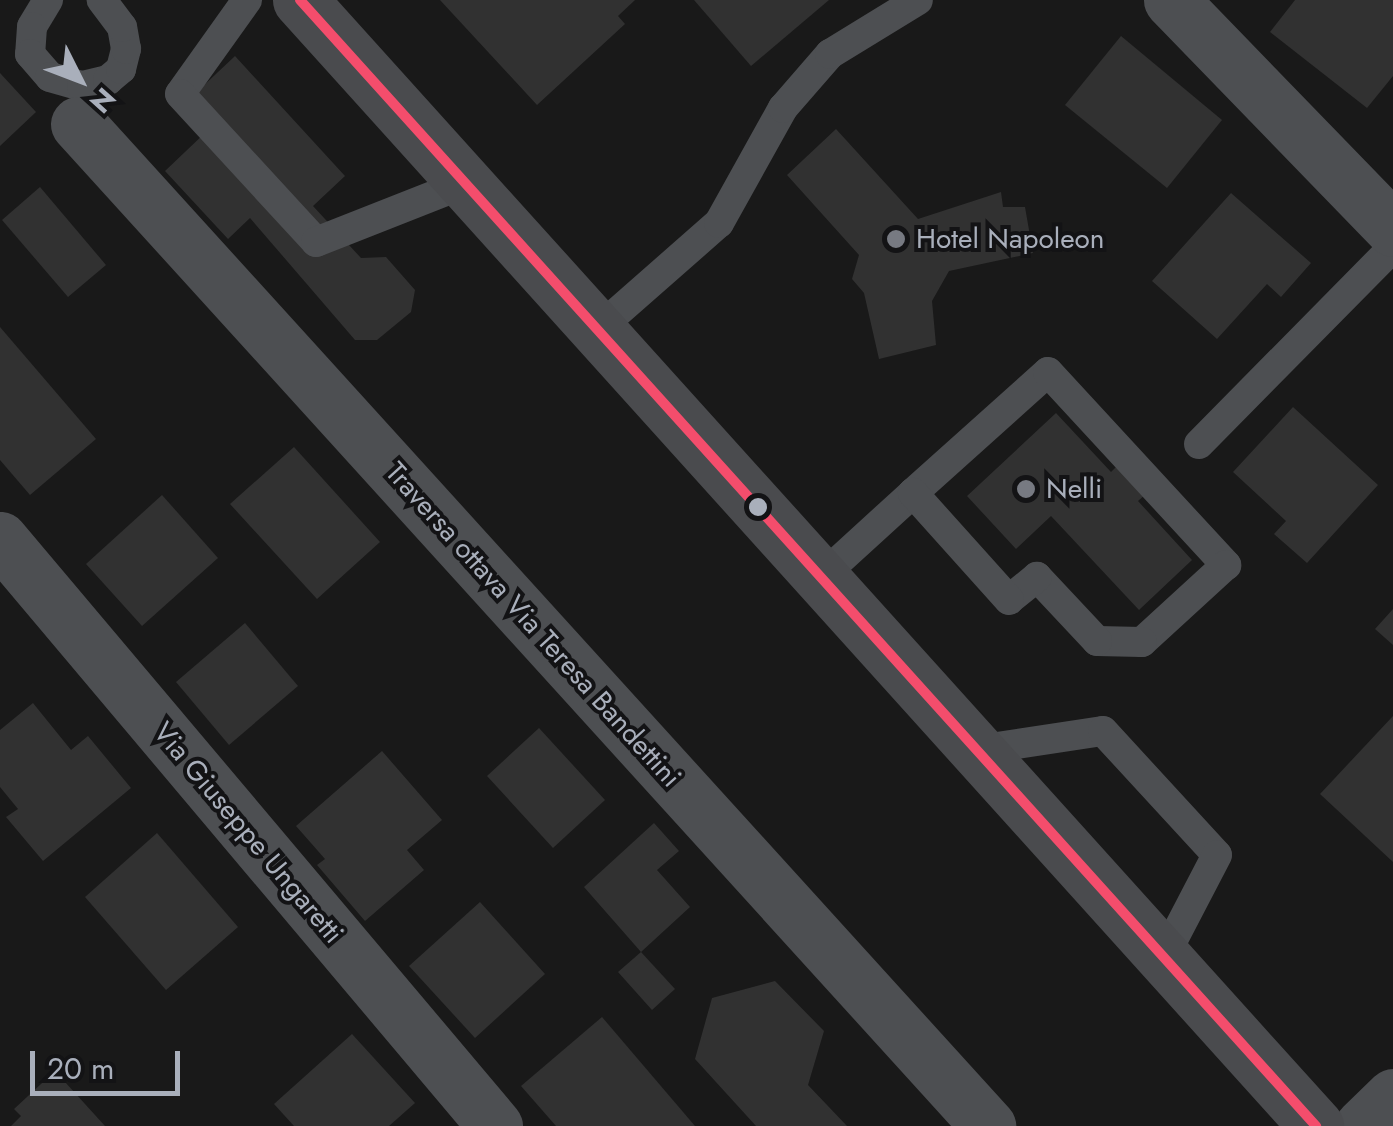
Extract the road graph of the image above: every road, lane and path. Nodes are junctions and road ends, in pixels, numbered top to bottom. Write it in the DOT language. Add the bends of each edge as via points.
graph roads {
  1 [pos="48,0"];
  2 [pos="102,0"];
  3 [pos="247,0"];
  4 [pos="300,0"];
  5 [pos="918,0"];
  6 [pos="1171,0"];
  7 [pos="78,124"];
  8 [pos="466,183"];
  9 [pos="1393,229"];
  10 [pos="1393,247"];
  11 [pos="597,330"];
  12 [pos="1198,444"];
  13 [pos="913,494"];
  14 [pos="0,540"];
  15 [pos="820,578"];
  16 [pos="977,750"];
  17 [pos="1164,957"];
  18 [pos="1393,1096"];
  19 [pos="495,1126"];
  20 [pos="988,1126"];
  21 [pos="1316,1126"];
  22 [pos="1362,1126"];
  1 -- 2 [label="lane" via="32,26 30,54 50,77 82,86 121,69 122,27"];
  3 -- 8 [label="lane" via="180,94 316,242"];
  4 -- 8 [label="main road"];
  5 -- 11 [label="lane" via="830,54 783,108 720,223"];
  6 -- 9 [label="street"];
  7 -- 20 [label="street, Traversa ottava Via Teresa Bandettini"];
  8 -- 11 [label="main road"];
  10 -- 12 [label="lane"];
  11 -- 15 [label="main road"];
  13 -- 13 [label="lane" via="1048,372 1226,564 1142,642 1097,640 1037,577 1009,600"];
  13 -- 15 [label="lane"];
  14 -- 19 [label="street, Via Giuseppe Ungaretti"];
  15 -- 16 [label="main road"];
  16 -- 17 [label="main road"];
  16 -- 17 [label="lane" via="1103,730 1217,855"];
  17 -- 21 [label="main road"];
  18 -- 22 [label="street"];
}
